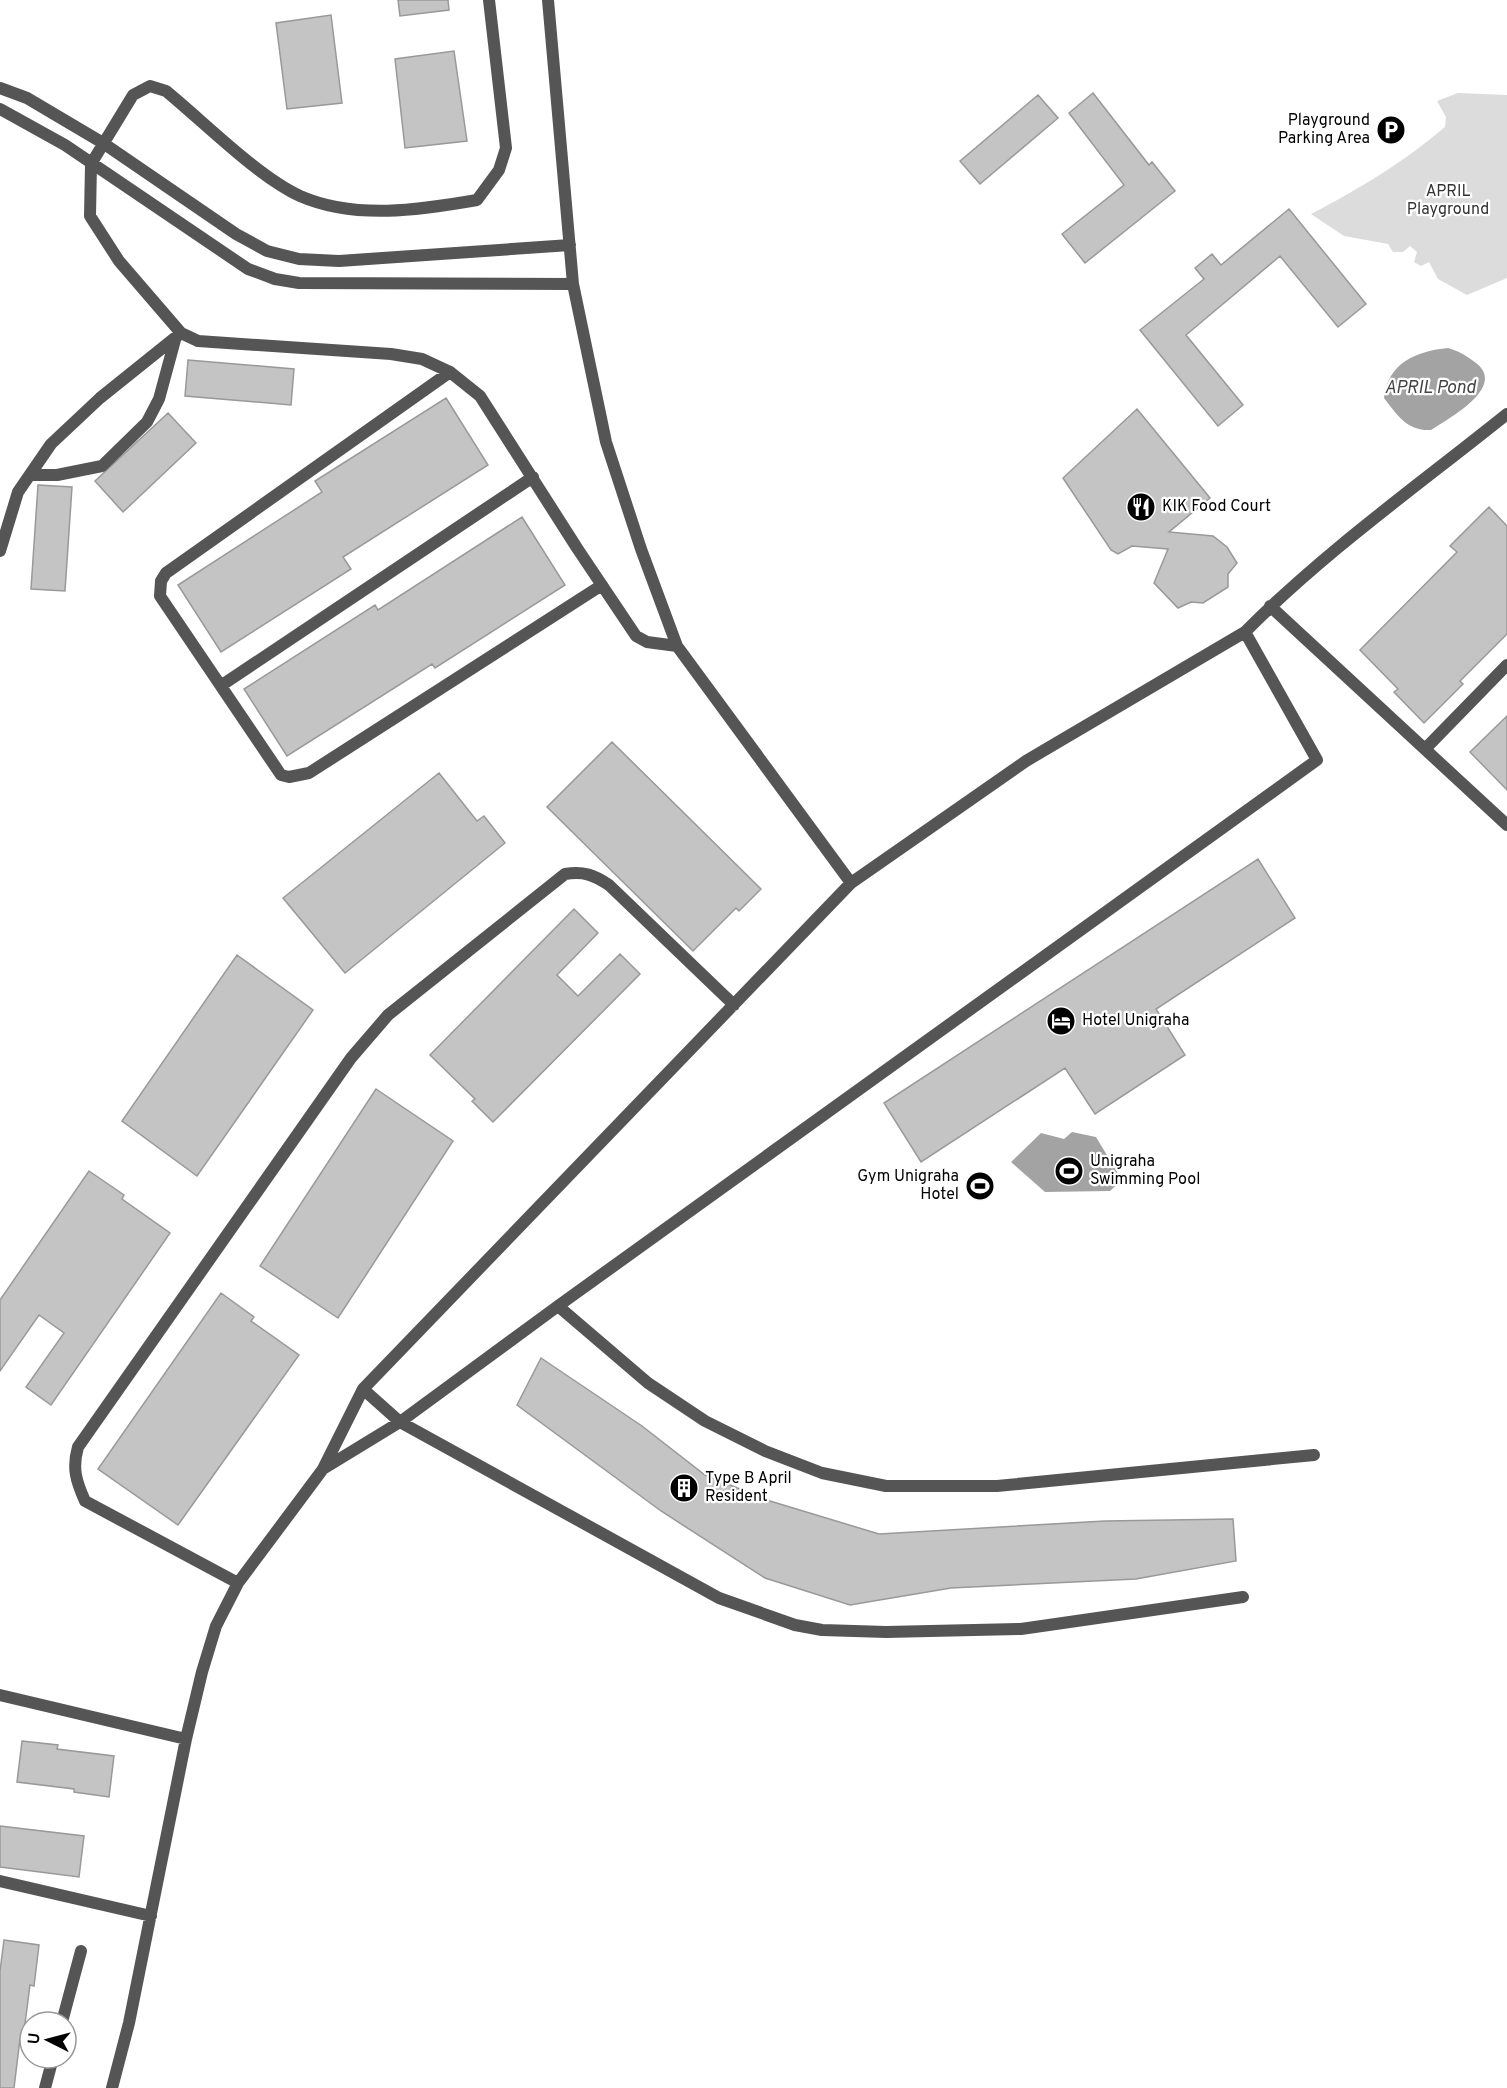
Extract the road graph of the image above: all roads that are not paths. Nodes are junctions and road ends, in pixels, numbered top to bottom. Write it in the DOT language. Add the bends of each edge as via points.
graph roads {
  1 [pos="489,0"];
  2 [pos="548,0"];
  3 [pos="0,88"];
  4 [pos="0,109"];
  5 [pos="103,143"];
  6 [pos="91,164"];
  7 [pos="570,245"];
  8 [pos="573,284"];
  9 [pos="178,336"];
  10 [pos="450,372"];
  11 [pos="1507,414"];
  12 [pos="30,475"];
  13 [pos="533,477"];
  14 [pos="0,551"];
  15 [pos="602,585"];
  16 [pos="1270,606"];
  17 [pos="1245,632"];
  18 [pos="677,646"];
  19 [pos="1507,665"];
  20 [pos="222,685"];
  21 [pos="1425,749"];
  22 [pos="1507,825"];
  23 [pos="851,883"];
  24 [pos="734,1005"];
  25 [pos="558,1306"];
  26 [pos="363,1389"];
  27 [pos="400,1422"];
  28 [pos="1314,1455"];
  29 [pos="323,1469"];
  30 [pos="238,1583"];
  31 [pos="1243,1597"];
  32 [pos="0,1695"];
  33 [pos="186,1739"];
  34 [pos="0,1881"];
  35 [pos="151,1916"];
  36 [pos="81,1951"];
  37 [pos="66,2010"];
  38 [pos="50,2070"];
  39 [pos="45,2088"];
  40 [pos="112,2088"];
  1 -- 5 [label="street" via="506,148 499,170 477,200 412,212 321,203 273,180 166,91 150,86 133,95"];
  2 -- 7 [label="street"];
  3 -- 5 [label="street" via="27,98"];
  4 -- 6 [label="street"];
  5 -- 6 [label="street"];
  5 -- 7 [label="street" via="236,234 267,251 299,259 339,261"];
  6 -- 8 [label="street" via="248,269 275,279 299,283"];
  6 -- 9 [label="street" via="90,216 119,261"];
  7 -- 8 [label="street"];
  8 -- 18 [label="street" via="606,442 640,549"];
  9 -- 10 [label="street" via="208,342 391,354 422,360"];
  9 -- 12 [label="street" via="51,444"];
  9 -- 12 [label="street" via="151,416 102,466 57,475"];
  10 -- 13 [label="street" via="480,396"];
  10 -- 20 [label="street" via="166,573 160,597"];
  11 -- 16 [label="street"];
  12 -- 14 [label="street" via="18,492"];
  13 -- 15 [label="street"];
  13 -- 20 [label="street"];
  15 -- 18 [label="street" via="636,636 647,642"];
  15 -- 20 [label="street" via="309,773 281,775"];
  16 -- 17 [label="street"];
  16 -- 21 [label="street"];
  17 -- 23 [label="street" via="1026,760"];
  17 -- 25 [label="street" via="1317,759"];
  18 -- 23 [label="street"];
  19 -- 21 [label="street"];
  21 -- 22 [label="street"];
  23 -- 24 [label="street"];
  24 -- 26 [label="street"];
  24 -- 30 [label="street" via="609,885 592,874 578,872 565,874 388,1015 351,1058 78,1447 74,1462 76,1481 85,1500"];
  25 -- 27 [label="street"];
  25 -- 28 [label="street" via="648,1383 705,1422 822,1473 886,1486 997,1486"];
  26 -- 27 [label="street"];
  26 -- 29 [label="street"];
  27 -- 29 [label="street"];
  27 -- 31 [label="street" via="719,1598 795,1625 886,1632 1021,1629"];
  29 -- 30 [label="street"];
  30 -- 33 [label="street" via="216,1626"];
  32 -- 33 [label="street"];
  33 -- 35 [label="street"];
  34 -- 35 [label="street"];
  35 -- 40 [label="street"];
  36 -- 37 [label="street"];
  38 -- 39 [label="street"];
}
